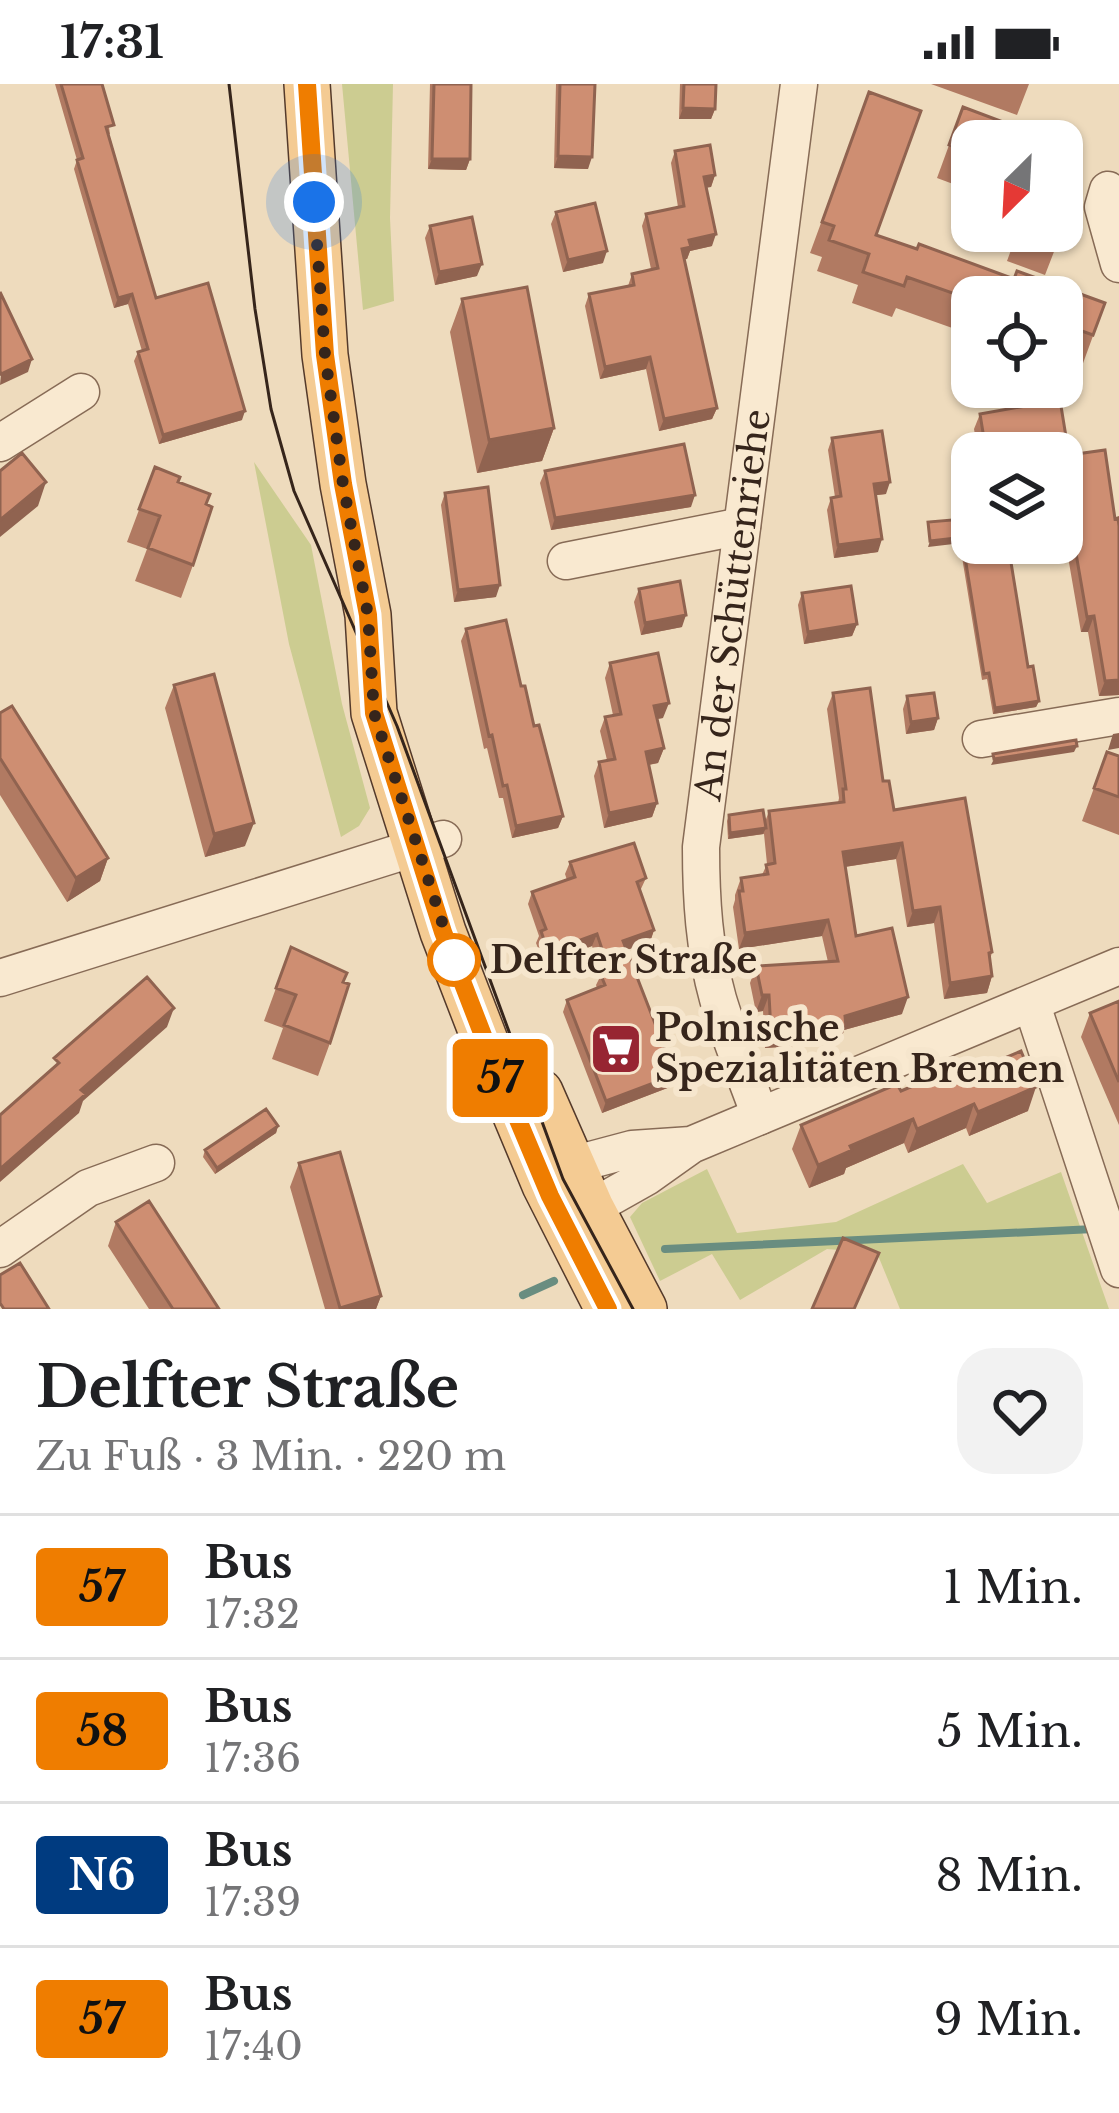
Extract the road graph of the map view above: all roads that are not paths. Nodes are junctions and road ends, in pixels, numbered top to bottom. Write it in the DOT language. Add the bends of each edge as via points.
graph roads {
  1 [pos="307,84"];
  2 [pos="799,84"];
  3 [pos="1108,190"];
  4 [pos="1119,263"];
  5 [pos="81,392"];
  6 [pos="0,443"];
  7 [pos="742,526"];
  8 [pos="566,561"];
  9 [pos="1119,716"];
  10 [pos="981,739"];
  11 [pos="429,843"];
  12 [pos="1119,966"];
  13 [pos="0,978"];
  14 [pos="1032,1004"];
  15 [pos="760,1116"];
  16 [pos="156,1163"];
  17 [pos="571,1190"];
  18 [pos="0,1249"];
  19 [pos="1119,1269"];
  20 [pos="608,1309"];
  21 [pos="644,1309"];
  1 -- 11 [label="main road" via="325,355 368,615 374,713"];
  2 -- 7 [label="street, An der Schüttenriehe"];
  3 -- 4 [label="street" via="1103,207"];
  5 -- 6 [label="street"];
  7 -- 8 [label="street"];
  7 -- 15 [label="street, An der Schüttenriehe" via="701,886 718,999"];
  9 -- 10 [label="street"];
  11 -- 13 [label="street"];
  11 -- 17 [label="main road" via="481,1031"];
  12 -- 14 [label="street"];
  14 -- 15 [label="street"];
  14 -- 19 [label="street"];
  15 -- 17 [label="street" via="691,1145 646,1177"];
  16 -- 18 [label="street" via="88,1188"];
  17 -- 20 [label="main road"];
  17 -- 21 [label="main road"];
}
